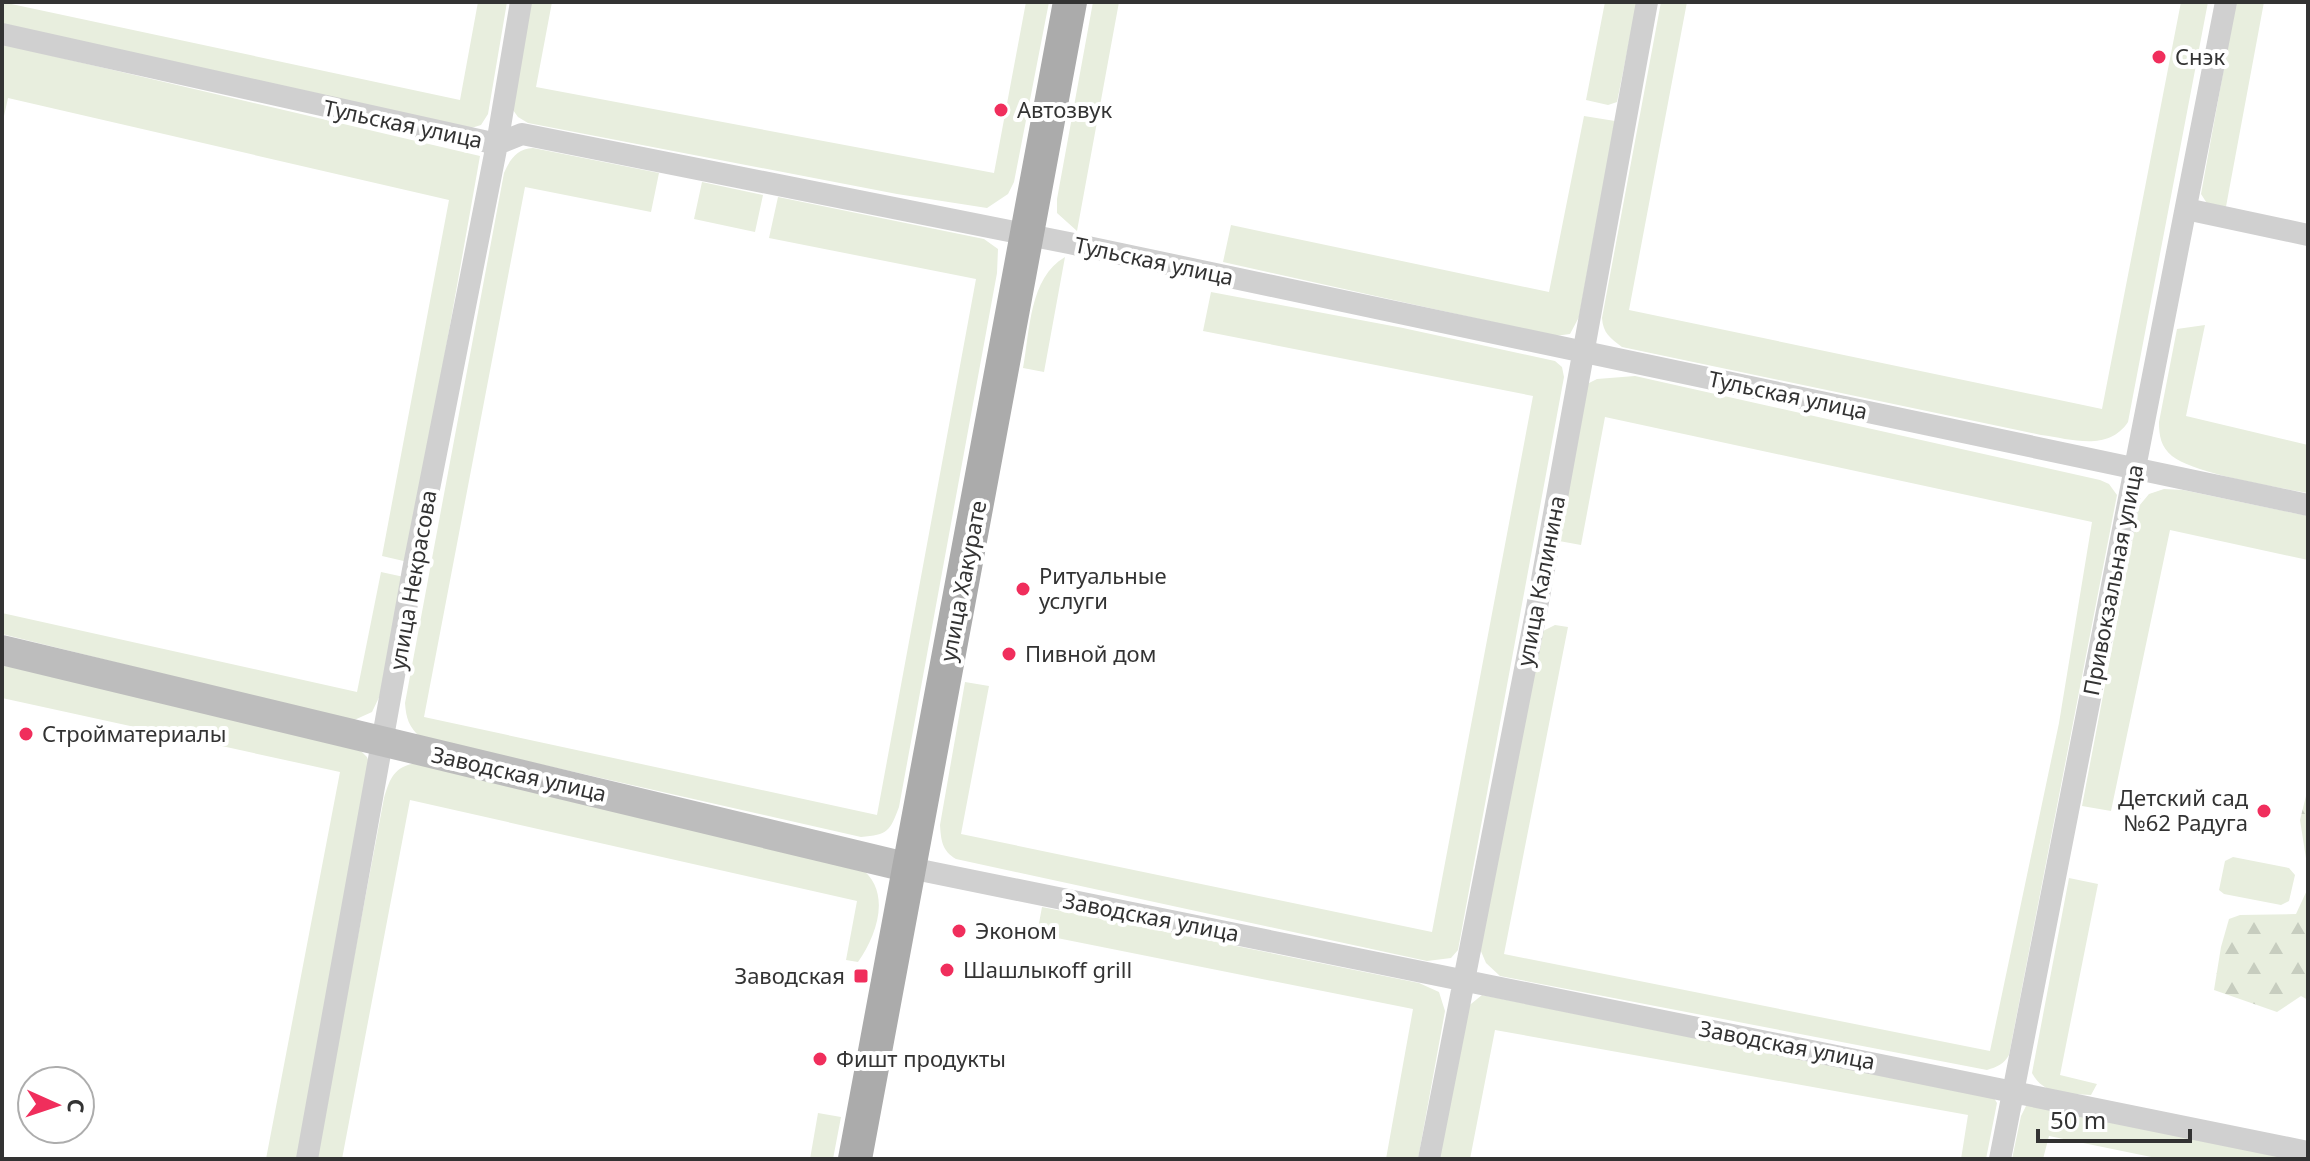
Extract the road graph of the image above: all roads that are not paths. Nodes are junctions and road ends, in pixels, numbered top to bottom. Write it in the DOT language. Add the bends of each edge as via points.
graph roads {
  1 [pos="521,2"];
  2 [pos="1070,2"];
  3 [pos="1647,2"];
  4 [pos="2226,2"];
  5 [pos="2,34"];
  6 [pos="497,144"];
  7 [pos="2186,209"];
  8 [pos="1026,235"];
  9 [pos="2308,235"];
  10 [pos="1583,351"];
  11 [pos="2135,469"];
  12 [pos="2308,505"];
  13 [pos="2,650"];
  14 [pos="384,742"];
  15 [pos="910,868"];
  16 [pos="1462,979"];
  17 [pos="2013,1090"];
  18 [pos="2308,1152"];
  19 [pos="307,1159"];
  20 [pos="855,1159"];
  21 [pos="1429,1159"];
  22 [pos="2000,1159"];
  1 -- 6 [label="street, улица Некрасова"];
  2 -- 8 [label="main road, улица Хакурате"];
  3 -- 10 [label="street, улица Калинина"];
  4 -- 7 [label="street, Привокзальная улица"];
  5 -- 6 [label="street, Тульская улица"];
  6 -- 8 [label="street, Тульская улица" via="522,134"];
  6 -- 14 [label="street, улица Некрасова"];
  7 -- 9 [label="street"];
  7 -- 11 [label="street, Привокзальная улица"];
  8 -- 10 [label="street, Тульская улица"];
  8 -- 15 [label="main road, улица Хакурате"];
  10 -- 11 [label="street, Тульская улица"];
  10 -- 16 [label="street, улица Калинина"];
  11 -- 12 [label="street, Тульская улица"];
  11 -- 17 [label="street, Привокзальная улица"];
  13 -- 14 [label="main road, Заводская улица"];
  14 -- 15 [label="main road, Заводская улица"];
  14 -- 19 [label="street, улица Некрасова"];
  15 -- 16 [label="street, Заводская улица"];
  15 -- 20 [label="main road, улица Хакурате"];
  16 -- 17 [label="street, Заводская улица"];
  16 -- 21 [label="street, улица Калинина"];
  17 -- 18 [label="street, Заводская улица"];
  17 -- 22 [label="street, Привокзальная улица"];
}
